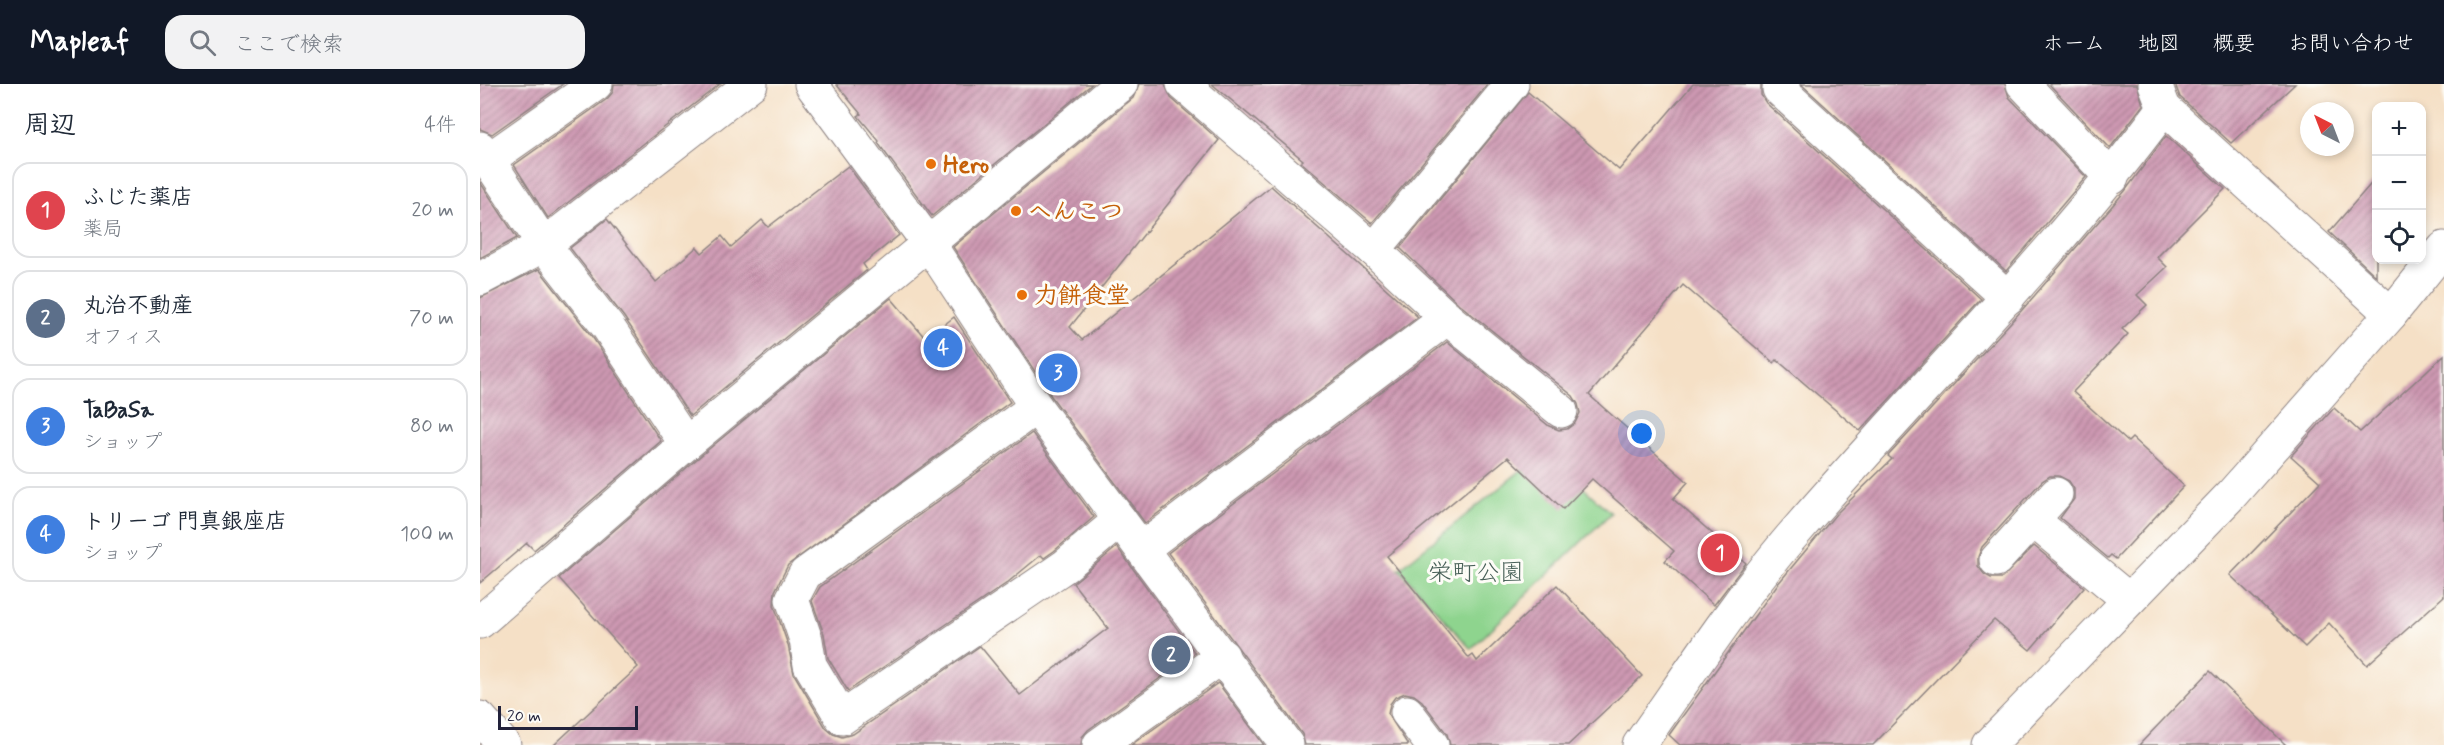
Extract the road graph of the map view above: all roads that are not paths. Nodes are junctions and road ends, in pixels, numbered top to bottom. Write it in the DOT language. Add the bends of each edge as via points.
graph roads {
  1 [pos="596,84"];
  2 [pos="751,84"];
  3 [pos="1121,84"];
  4 [pos="1183,84"];
  5 [pos="1512,84"];
  6 [pos="1783,84"];
  7 [pos="2024,84"];
  8 [pos="820,87"];
  9 [pos="2159,96"];
  10 [pos="484,154"];
  11 [pos="2112,178"];
  12 [pos="929,244"];
  13 [pos="544,245"];
  14 [pos="2444,248"];
  15 [pos="1374,250"];
  16 [pos="480,279"];
  17 [pos="2008,298"];
  18 [pos="2391,314"];
  19 [pos="1447,318"];
  20 [pos="1036,407"];
  21 [pos="1561,411"];
  22 [pos="686,444"];
  23 [pos="2056,494"];
  24 [pos="1120,520"];
  25 [pos="2034,521"];
  26 [pos="1142,549"];
  27 [pos="1996,560"];
  28 [pos="2129,600"];
  29 [pos="480,622"];
  30 [pos="1223,656"];
  31 [pos="1407,712"];
  32 [pos="480,718"];
  33 [pos="504,745"];
  34 [pos="1099,745"];
  35 [pos="1287,745"];
  36 [pos="1432,745"];
  37 [pos="1639,745"];
  38 [pos="1989,745"];
  1 -- 10 [label="street"];
  2 -- 13 [label="street"];
  3 -- 12 [label="street"];
  4 -- 15 [label="street"];
  5 -- 15 [label="street"];
  6 -- 17 [label="street" via="1779,89"];
  7 -- 11 [label="street"];
  8 -- 12 [label="street"];
  9 -- 11 [label="street"];
  9 -- 18 [label="street"];
  10 -- 13 [label="street"];
  11 -- 17 [label="street"];
  12 -- 20 [label="street"];
  12 -- 22 [label="street"];
  13 -- 16 [label="street"];
  13 -- 22 [label="street" via="608,327"];
  14 -- 18 [label="street"];
  15 -- 19 [label="street"];
  17 -- 37 [label="street" via="1796,531"];
  18 -- 28 [label="street" via="2232,494"];
  19 -- 21 [label="street"];
  19 -- 26 [label="street"];
  20 -- 24 [label="street"];
  20 -- 24 [label="street" via="805,574 792,599 810,665 843,718 1065,566"];
  22 -- 29 [label="street"];
  23 -- 25 [label="street"];
  24 -- 26 [label="street"];
  25 -- 27 [label="street"];
  25 -- 28 [label="street"];
  26 -- 30 [label="street"];
  28 -- 38 [label="street"];
  30 -- 34 [label="street"];
  30 -- 35 [label="street"];
  31 -- 36 [label="street"];
  32 -- 33 [label="street"];
}
